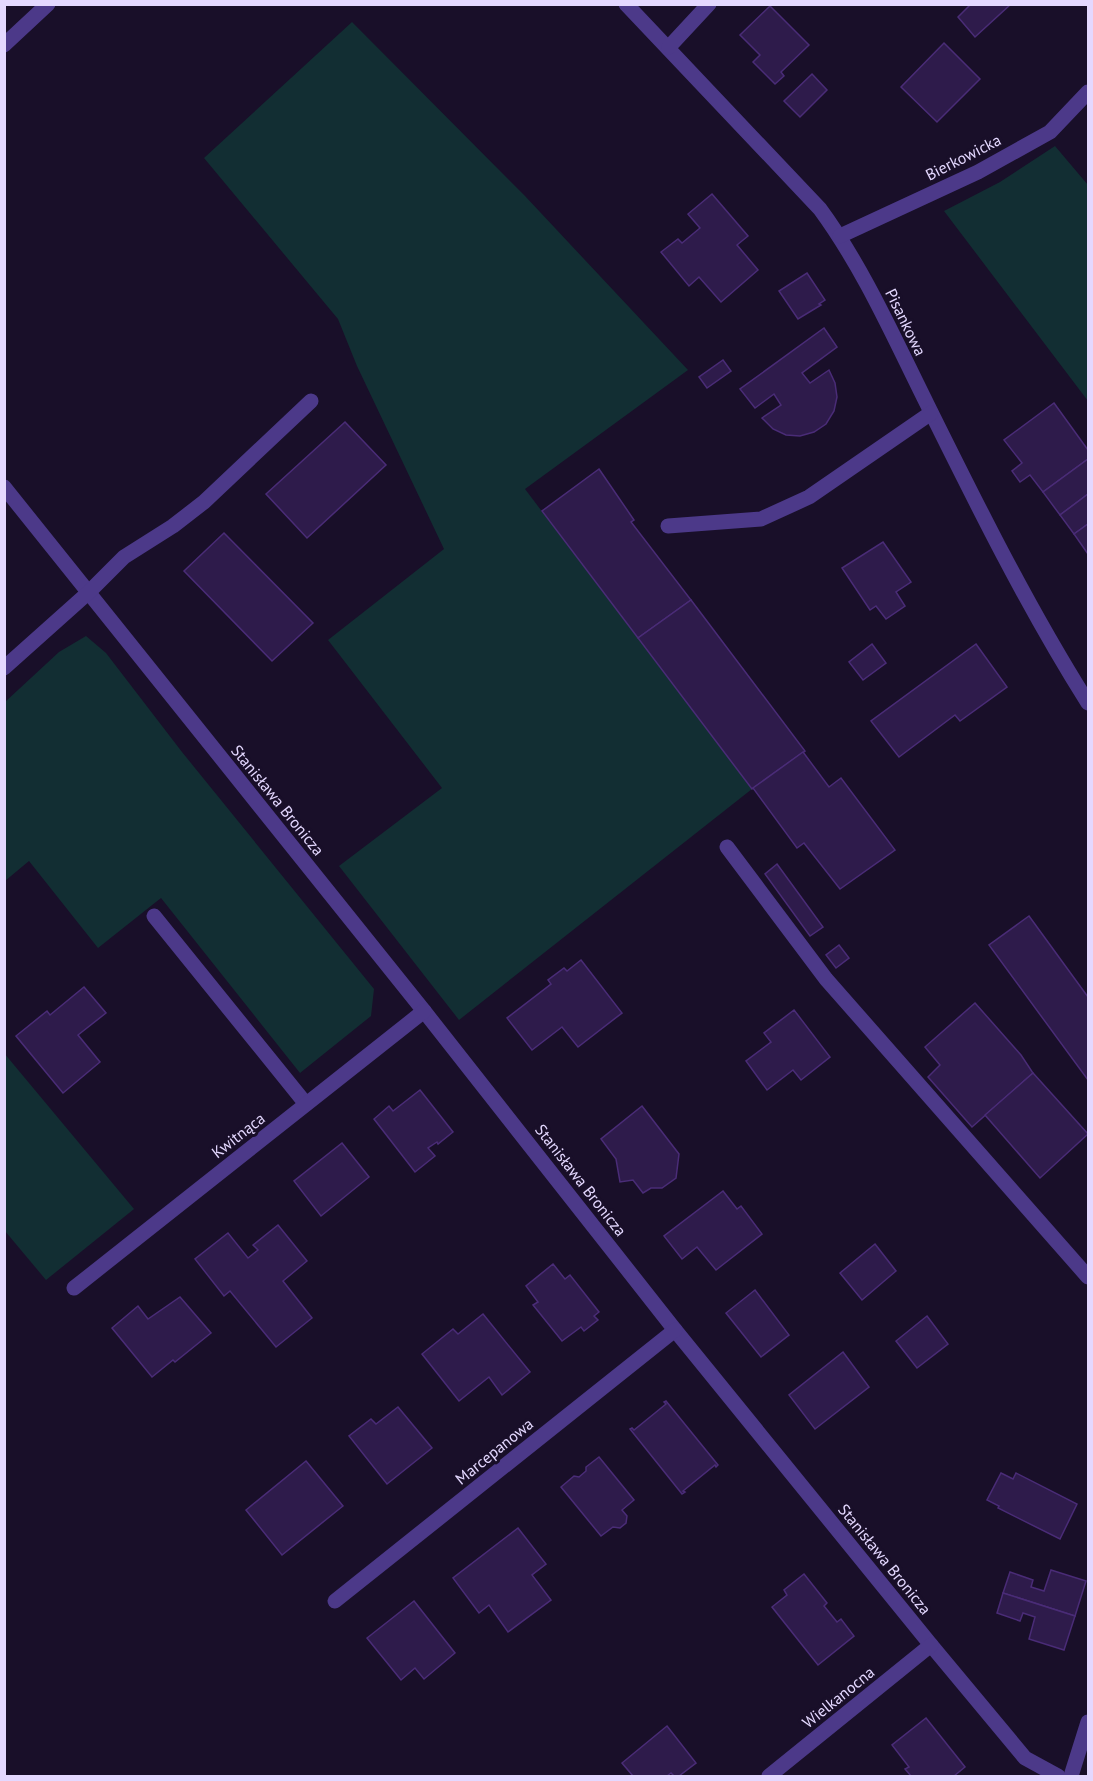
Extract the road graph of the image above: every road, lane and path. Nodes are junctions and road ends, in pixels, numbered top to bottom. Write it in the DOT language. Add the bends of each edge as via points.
graph roads {
  1 [pos="48,4"];
  2 [pos="626,4"];
  3 [pos="709,4"];
  4 [pos="4,45"];
  5 [pos="669,47"];
  6 [pos="1089,92"];
  7 [pos="840,236"];
  8 [pos="311,401"];
  9 [pos="931,412"];
  10 [pos="4,487"];
  11 [pos="668,526"];
  12 [pos="89,592"];
  13 [pos="4,668"];
  14 [pos="1089,703"];
  15 [pos="728,847"];
  16 [pos="154,916"];
  17 [pos="424,1011"];
  18 [pos="306,1104"];
  19 [pos="1089,1277"];
  20 [pos="74,1288"];
  21 [pos="675,1330"];
  22 [pos="335,1601"];
  23 [pos="931,1645"];
  24 [pos="1089,1722"];
  25 [pos="769,1776"];
  26 [pos="1058,1776"];
  27 [pos="1071,1776"];
  1 -- 4 [label="street"];
  2 -- 5 [label="street, Pisankowa"];
  3 -- 5 [label="street"];
  5 -- 7 [label="street, Pisankowa" via="820,209"];
  6 -- 7 [label="street, Bierkowicka" via="1050,132 978,172"];
  7 -- 9 [label="street, Pisankowa"];
  8 -- 12 [label="street" via="204,502 124,557"];
  9 -- 11 [label="street" via="809,497 760,519"];
  9 -- 14 [label="street, Pisankowa" via="997,542"];
  10 -- 12 [label="street, Stanisława Bronicza"];
  12 -- 13 [label="street"];
  12 -- 17 [label="street, Stanisława Bronicza"];
  15 -- 19 [label="street" via="826,979"];
  16 -- 18 [label="street"];
  17 -- 18 [label="street, Kwitnąca"];
  17 -- 21 [label="street, Stanisława Bronicza"];
  18 -- 20 [label="street, Kwitnąca"];
  21 -- 22 [label="street, Marcepanowa"];
  21 -- 23 [label="street, Stanisława Bronicza"];
  23 -- 25 [label="street, Wielkanocna"];
  23 -- 26 [label="street, Stanisława Bronicza" via="1024,1758"];
  24 -- 27 [label="street"];
}
